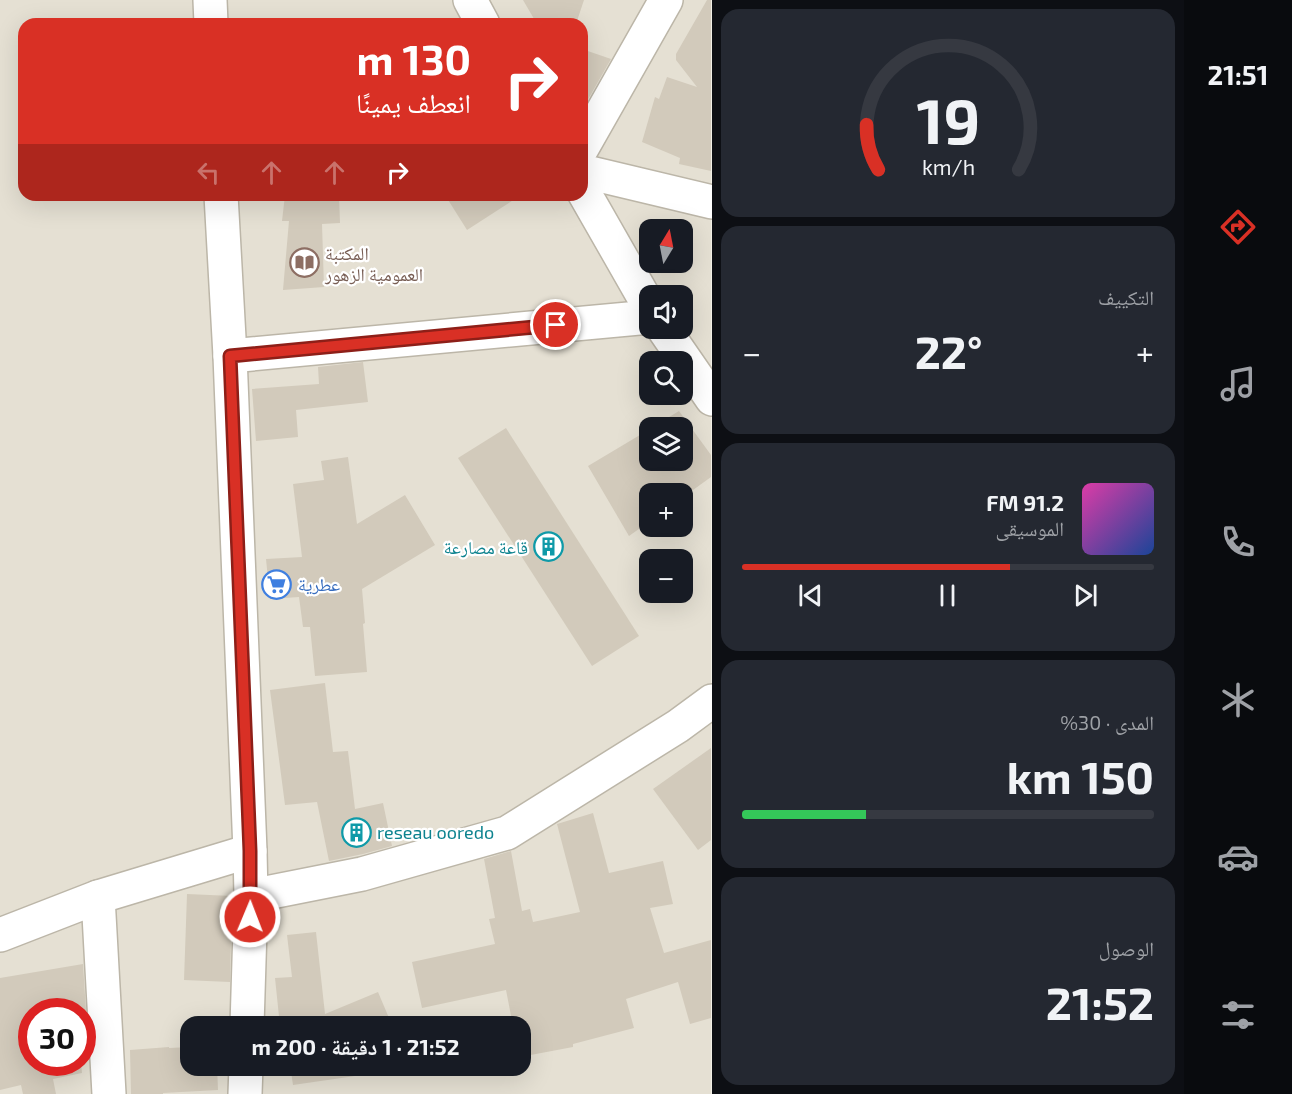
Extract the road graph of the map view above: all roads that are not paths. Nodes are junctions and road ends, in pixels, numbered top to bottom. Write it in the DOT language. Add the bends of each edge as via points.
graph roads {
  1 [pos="210,0"];
  2 [pos="470,0"];
  3 [pos="666,0"];
  4 [pos="211,18"];
  5 [pos="480,18"];
  6 [pos="588,137"];
  7 [pos="588,172"];
  8 [pos="588,200"];
  9 [pos="221,201"];
  10 [pos="711,202"];
  11 [pos="639,289"];
  12 [pos="639,317"];
  13 [pos="670,339"];
  14 [pos="230,356"];
  15 [pos="711,399"];
  16 [pos="711,701"];
  17 [pos="250,851"];
  18 [pos="251,896"];
  19 [pos="98,897"];
  20 [pos="0,935"];
  21 [pos="247,1016"];
  22 [pos="246,1076"];
  23 [pos="109,1094"];
  24 [pos="245,1094"];
  1 -- 4 [label="street"];
  2 -- 5 [label="street"];
  3 -- 6 [label="street"];
  7 -- 10 [label="street"];
  8 -- 11 [label="street"];
  9 -- 14 [label="street"];
  12 -- 14 [label="street"];
  13 -- 15 [label="street"];
  14 -- 17 [label="street"];
  16 -- 18 [label="street" via="678,726 507,833 362,874"];
  17 -- 18 [label="street"];
  17 -- 19 [label="street"];
  18 -- 21 [label="street"];
  19 -- 20 [label="street"];
  19 -- 23 [label="street"];
  22 -- 24 [label="street"];
}
